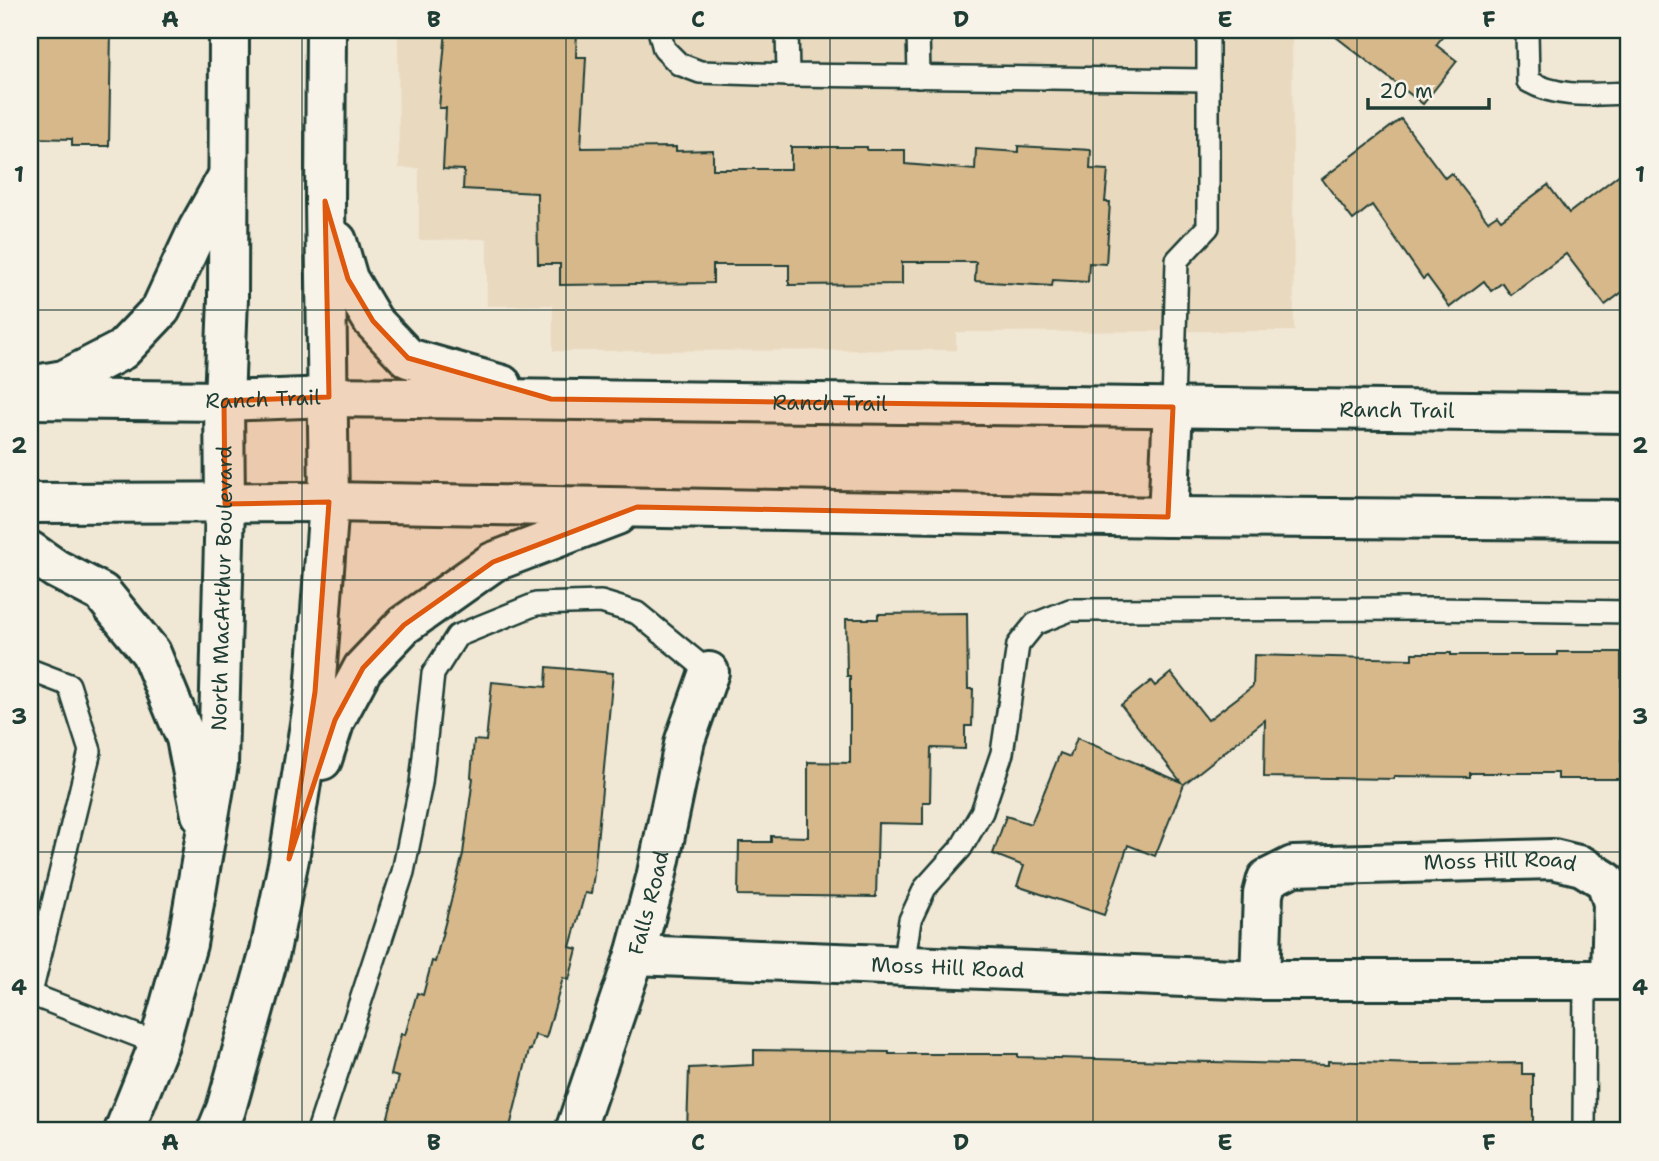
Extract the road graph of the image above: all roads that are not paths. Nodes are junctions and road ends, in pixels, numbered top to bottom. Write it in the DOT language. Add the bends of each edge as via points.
graph roads {
  1 [pos="229,30"];
  2 [pos="326,30"];
  3 [pos="659,30"];
  4 [pos="787,30"];
  5 [pos="918,30"];
  6 [pos="1208,30"];
  7 [pos="1527,30"];
  8 [pos="788,75"];
  9 [pos="919,77"];
  10 [pos="1208,80"];
  11 [pos="1629,93"];
  12 [pos="229,175"];
  13 [pos="325,201"];
  14 [pos="30,386"];
  15 [pos="329,397"];
  16 [pos="30,399"];
  17 [pos="551,399"];
  18 [pos="224,401"];
  19 [pos="1173,407"];
  20 [pos="1629,412"];
  21 [pos="329,502"];
  22 [pos="30,503"];
  23 [pos="225,504"];
  24 [pos="637,507"];
  25 [pos="1168,517"];
  26 [pos="1629,520"];
  27 [pos="30,551"];
  28 [pos="1629,611"];
  29 [pos="30,670"];
  30 [pos="709,672"];
  31 [pos="206,837"];
  32 [pos="289,859"];
  33 [pos="635,955"];
  34 [pos="904,966"];
  35 [pos="1609,979"];
  36 [pos="1260,980"];
  37 [pos="30,995"];
  38 [pos="159,1044"];
  39 [pos="124,1131"];
  40 [pos="217,1131"];
  41 [pos="318,1131"];
  42 [pos="575,1131"];
  43 [pos="1584,1131"];
  1 -- 12 [label="main road, North MacArthur Boulevard"];
  2 -- 13 [label="main road"];
  3 -- 8 [label="lane" via="671,56 701,72"];
  4 -- 8 [label="lane"];
  5 -- 9 [label="lane"];
  6 -- 10 [label="lane"];
  7 -- 11 [label="lane" via="1528,81 1569,94"];
  8 -- 9 [label="lane"];
  9 -- 10 [label="lane"];
  10 -- 19 [label="lane" via="1208,227 1177,260"];
  12 -- 14 [label="main road" via="161,309 122,350 64,380"];
  12 -- 18 [label="main road, North MacArthur Boulevard"];
  13 -- 15 [label="main road"];
  13 -- 17 [label="main road" via="348,278 373,321 408,358"];
  15 -- 17 [label="main road, Ranch Trail"];
  15 -- 18 [label="main road, Ranch Trail"];
  15 -- 21 [label="main road"];
  16 -- 18 [label="main road, Ranch Trail"];
  17 -- 19 [label="main road, Ranch Trail"];
  18 -- 23 [label="main road, North MacArthur Boulevard"];
  19 -- 20 [label="main road, Ranch Trail"];
  19 -- 25 [label="main road"];
  21 -- 23 [label="main road"];
  21 -- 24 [label="main road"];
  21 -- 32 [label="main road" via="315,692"];
  22 -- 23 [label="main road"];
  23 -- 31 [label="main road, North MacArthur Boulevard" via="218,764"];
  24 -- 25 [label="main road"];
  24 -- 32 [label="main road" via="493,562 404,625 363,668 335,720"];
  25 -- 26 [label="main road"];
  27 -- 31 [label="main road" via="102,593 151,653 187,738"];
  28 -- 34 [label="lane" via="1070,610 1035,625 1018,645 1002,752 982,812 961,848 925,888 910,919"];
  29 -- 37 [label="lane" via="69,685 90,751"];
  30 -- 33 [label="main road, Falls Road" via="685,740"];
  30 -- 41 [label="lane" via="637,613 601,602 537,604 457,636 433,674 421,783 403,872"];
  31 -- 38 [label="main road, North MacArthur Boulevard" via="187,944"];
  32 -- 40 [label="main road" via="270,951"];
  33 -- 34 [label="main road, Moss Hill Road"];
  33 -- 42 [label="main road, Falls Road"];
  34 -- 36 [label="main road, Moss Hill Road"];
  35 -- 36 [label="main road, Moss Hill Road"];
  35 -- 36 [label="main road, Moss Hill Road" via="1613,903 1606,881 1582,866 1553,859 1293,866 1278,872 1267,879 1263,894"];
  35 -- 43 [label="lane"];
  37 -- 38 [label="lane"];
  38 -- 39 [label="main road, North MacArthur Boulevard"];
}
